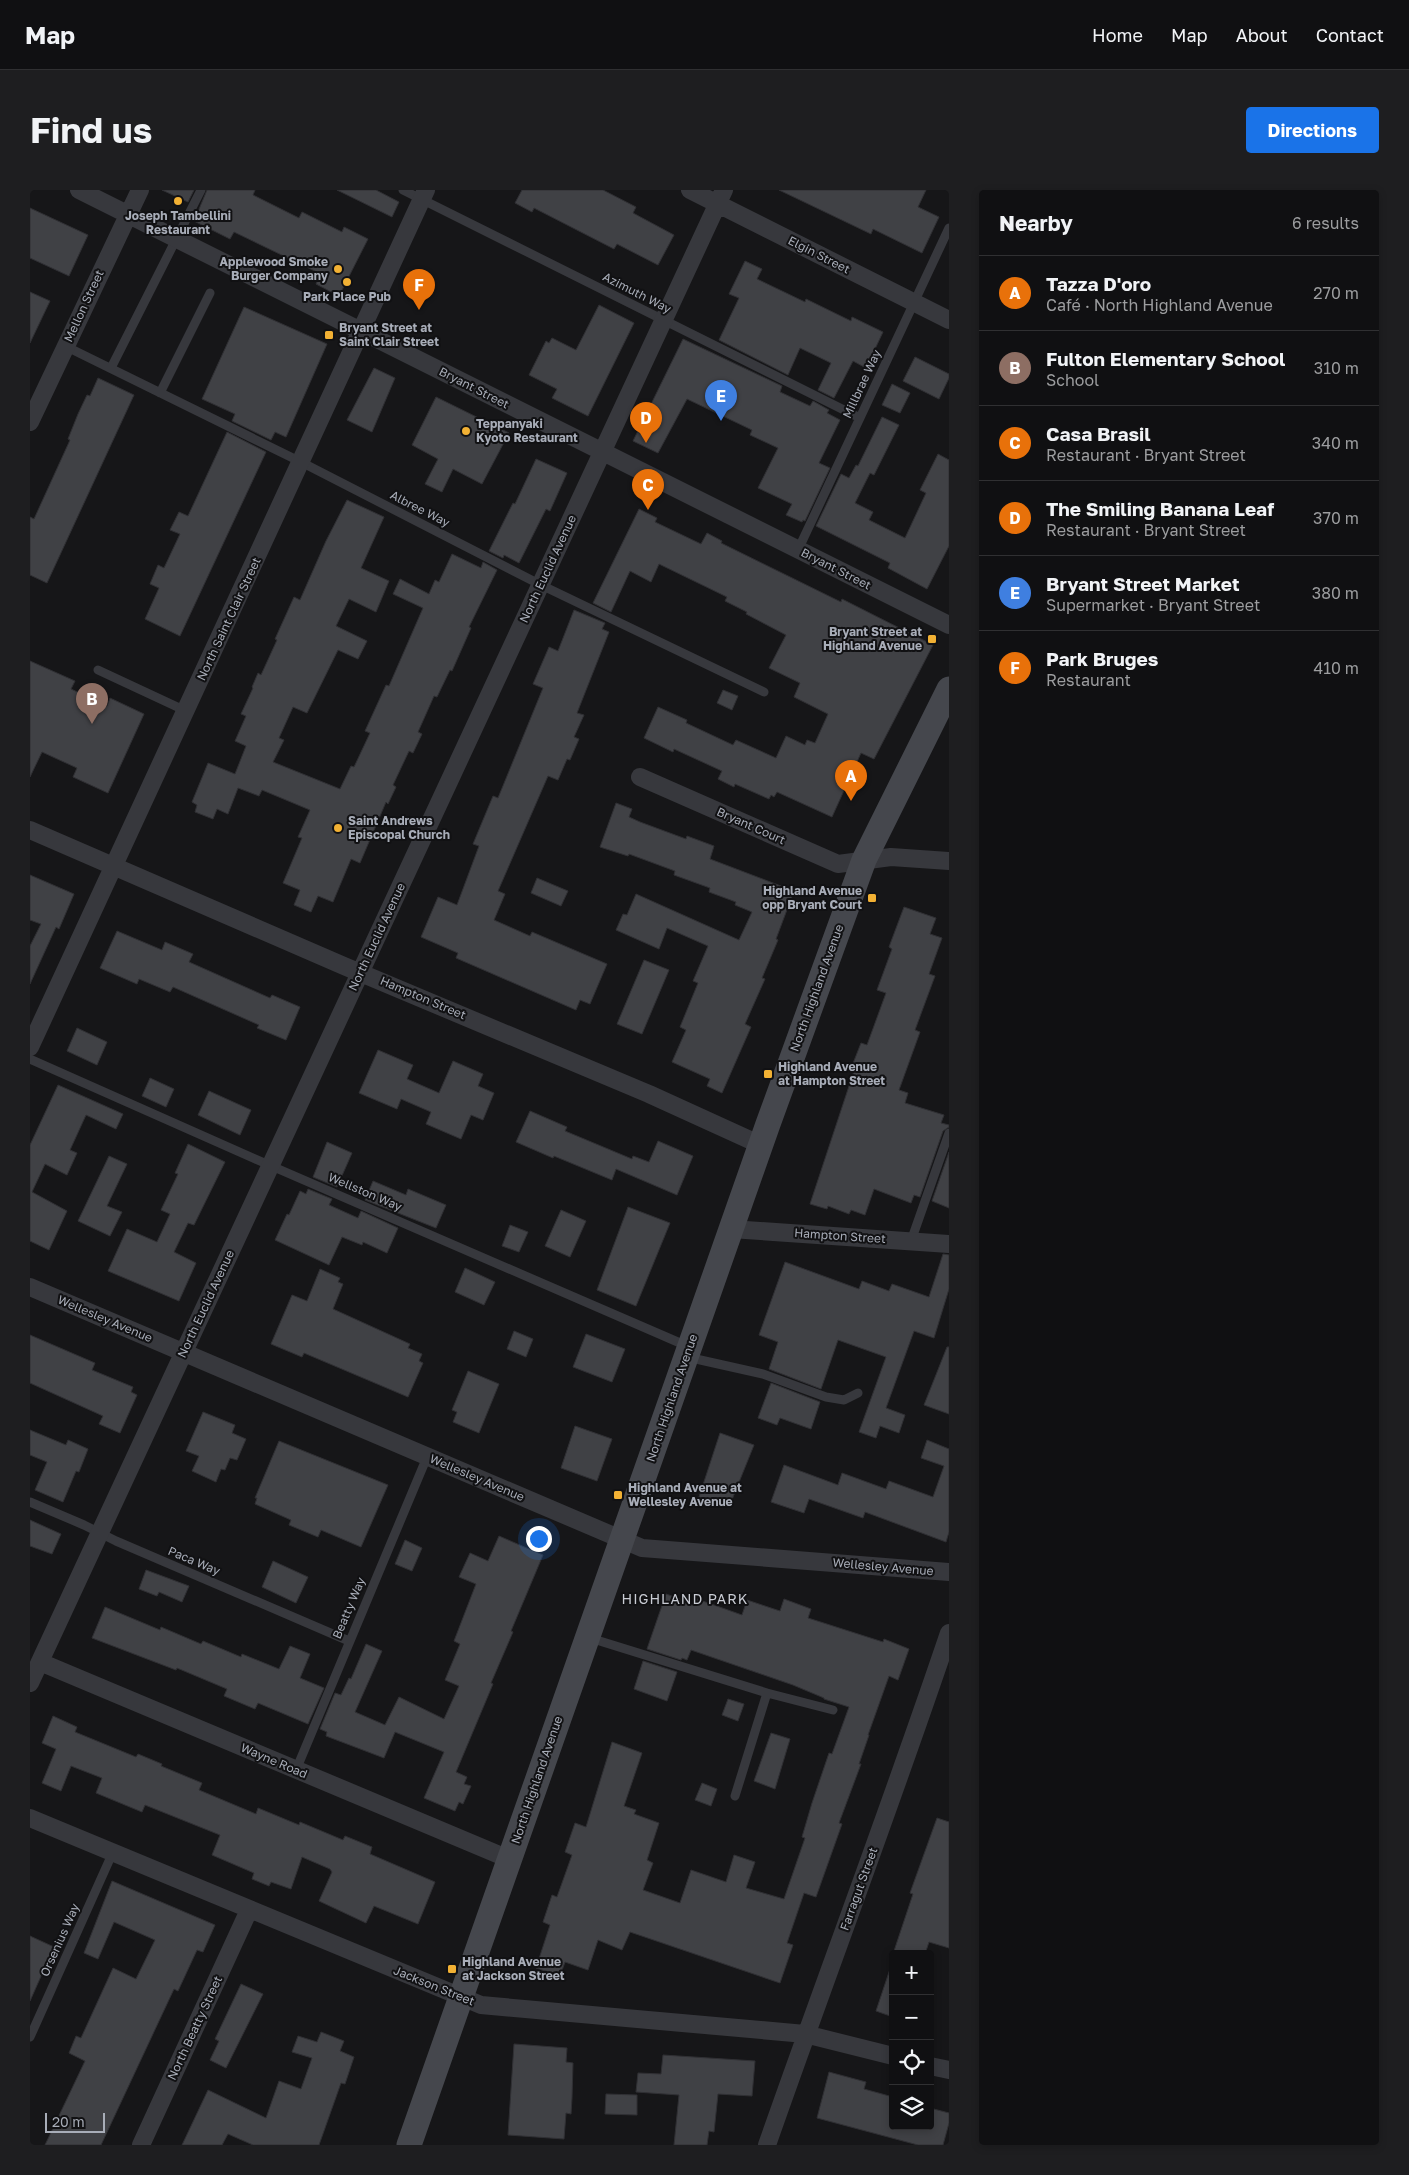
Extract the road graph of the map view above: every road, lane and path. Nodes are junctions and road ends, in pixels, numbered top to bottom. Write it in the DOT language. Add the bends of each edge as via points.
graph roads {
  1 [pos="79,190"];
  2 [pos="140,190"];
  3 [pos="201,190"];
  4 [pos="403,190"];
  5 [pos="690,190"];
  6 [pos="424,195"];
  7 [pos="721,197"];
  8 [pos="128,215"];
  9 [pos="949,228"];
  10 [pos="176,239"];
  11 [pos="210,293"];
  12 [pos="914,302"];
  13 [pos="664,320"];
  14 [pos="949,320"];
  15 [pos="361,331"];
  16 [pos="66,346"];
  17 [pos="112,368"];
  18 [pos="160,393"];
  19 [pos="860,418"];
  20 [pos="30,422"];
  21 [pos="602,452"];
  22 [pos="301,462"];
  23 [pos="798,550"];
  24 [pos="541,585"];
  25 [pos="949,626"];
  26 [pos="98,670"];
  27 [pos="949,689"];
  28 [pos="764,692"];
  29 [pos="186,711"];
  30 [pos="640,777"];
  31 [pos="30,830"];
  32 [pos="864,860"];
  33 [pos="949,861"];
  34 [pos="113,866"];
  35 [pos="361,972"];
  36 [pos="30,1047"];
  37 [pos="30,1059"];
  38 [pos="949,1133"];
  39 [pos="761,1145"];
  40 [pos="271,1166"];
  41 [pos="731,1229"];
  42 [pos="911,1241"];
  43 [pos="949,1244"];
  44 [pos="30,1287"];
  45 [pos="688,1352"];
  46 [pos="184,1353"];
  47 [pos="858,1393"];
  48 [pos="427,1457"];
  49 [pos="30,1502"];
  50 [pos="100,1533"];
  51 [pos="622,1540"];
  52 [pos="949,1572"];
  53 [pos="949,1633"];
  54 [pos="587,1637"];
  55 [pos="349,1640"];
  56 [pos="40,1662"];
  57 [pos="30,1683"];
  58 [pos="767,1693"];
  59 [pos="834,1710"];
  60 [pos="296,1770"];
  61 [pos="735,1796"];
  62 [pos="30,1818"];
  63 [pos="113,1852"];
  64 [pos="509,1859"];
  65 [pos="249,1910"];
  66 [pos="460,1997"];
  67 [pos="805,2034"];
  68 [pos="30,2037"];
  69 [pos="889,2055"];
  70 [pos="934,2067"];
  71 [pos="949,2070"];
  72 [pos="141,2145"];
  73 [pos="409,2145"];
  74 [pos="767,2145"];
  1 -- 8 [label="street, Bryant Street"];
  2 -- 8 [label="street, Mellon Street"];
  3 -- 10 [label="lane"];
  4 -- 6 [label="lane, Azimuth Way"];
  5 -- 7 [label="street, Elgin Street"];
  6 -- 13 [label="lane, Azimuth Way"];
  6 -- 15 [label="street, North Saint Clair Street"];
  7 -- 12 [label="street, Elgin Street"];
  7 -- 13 [label="street, North Euclid Avenue"];
  8 -- 10 [label="street, Bryant Street"];
  8 -- 16 [label="street, Mellon Street"];
  9 -- 12 [label="lane, Millbrae Way"];
  10 -- 15 [label="street, Bryant Street"];
  10 -- 17 [label="lane"];
  11 -- 18 [label="lane"];
  12 -- 14 [label="street, Elgin Street"];
  12 -- 19 [label="lane, Millbrae Way"];
  13 -- 19 [label="lane, Azimuth Way"];
  13 -- 21 [label="street, North Euclid Avenue"];
  15 -- 21 [label="street, Bryant Street"];
  15 -- 22 [label="street, North Saint Clair Street"];
  16 -- 17 [label="lane, Albree Way"];
  16 -- 20 [label="street, Mellon Street"];
  17 -- 18 [label="lane, Albree Way"];
  18 -- 22 [label="lane, Albree Way"];
  19 -- 23 [label="lane, Millbrae Way"];
  21 -- 23 [label="street, Bryant Street"];
  21 -- 24 [label="street, North Euclid Avenue"];
  22 -- 24 [label="lane, Albree Way"];
  22 -- 29 [label="street, North Saint Clair Street"];
  23 -- 25 [label="street, Bryant Street"];
  24 -- 28 [label="lane, Albree Way"];
  24 -- 35 [label="street, North Euclid Avenue"];
  26 -- 29 [label="lane"];
  27 -- 32 [label="main road, North Highland Avenue"];
  29 -- 34 [label="street, North Saint Clair Street"];
  30 -- 32 [label="street, Bryant Court" via="838,864"];
  31 -- 34 [label="street, Hampton Street"];
  32 -- 33 [label="street" via="891,856"];
  32 -- 39 [label="main road, North Highland Avenue"];
  34 -- 35 [label="street, Hampton Street"];
  34 -- 36 [label="street, North Saint Clair Street"];
  35 -- 39 [label="street, Hampton Street"];
  35 -- 40 [label="street, North Euclid Avenue"];
  37 -- 40 [label="lane, Wellston Way"];
  38 -- 42 [label="lane"];
  39 -- 41 [label="main road, North Highland Avenue"];
  40 -- 45 [label="lane, Wellston Way"];
  40 -- 46 [label="street, North Euclid Avenue"];
  41 -- 42 [label="street, Hampton Street"];
  41 -- 45 [label="main road, North Highland Avenue"];
  42 -- 43 [label="street, Hampton Street"];
  44 -- 46 [label="street, Wellesley Avenue"];
  45 -- 47 [label="lane, Wellston Way" via="826,1397 844,1400"];
  45 -- 51 [label="main road, North Highland Avenue"];
  46 -- 48 [label="street, Wellesley Avenue"];
  46 -- 50 [label="street, North Euclid Avenue"];
  48 -- 51 [label="street, Wellesley Avenue"];
  48 -- 55 [label="lane, Beatty Way"];
  49 -- 50 [label="lane, Paca Way"];
  50 -- 55 [label="lane, Paca Way"];
  50 -- 56 [label="street, North Euclid Avenue"];
  51 -- 52 [label="street, Wellesley Avenue" via="642,1548"];
  51 -- 54 [label="main road, North Highland Avenue"];
  53 -- 67 [label="street, Farragut Street" via="904,1767"];
  54 -- 58 [label="lane"];
  54 -- 64 [label="main road, North Highland Avenue"];
  55 -- 60 [label="lane, Beatty Way"];
  56 -- 57 [label="street, North Euclid Avenue"];
  56 -- 60 [label="street, Wayne Road"];
  58 -- 59 [label="lane"];
  58 -- 61 [label="lane"];
  60 -- 64 [label="street, Wayne Road"];
  62 -- 63 [label="street, Jackson Street"];
  63 -- 65 [label="street, Jackson Street"];
  63 -- 68 [label="lane, Orsenius Way"];
  64 -- 66 [label="main road, North Highland Avenue"];
  65 -- 66 [label="street, Jackson Street"];
  65 -- 72 [label="street, North Beatty Street"];
  66 -- 67 [label="street, Jackson Street" via="481,2005"];
  66 -- 73 [label="main road, North Highland Avenue"];
  67 -- 69 [label="street, Jackson Street"];
  67 -- 74 [label="street, Farragut Street"];
  70 -- 71 [label="street"];
}
